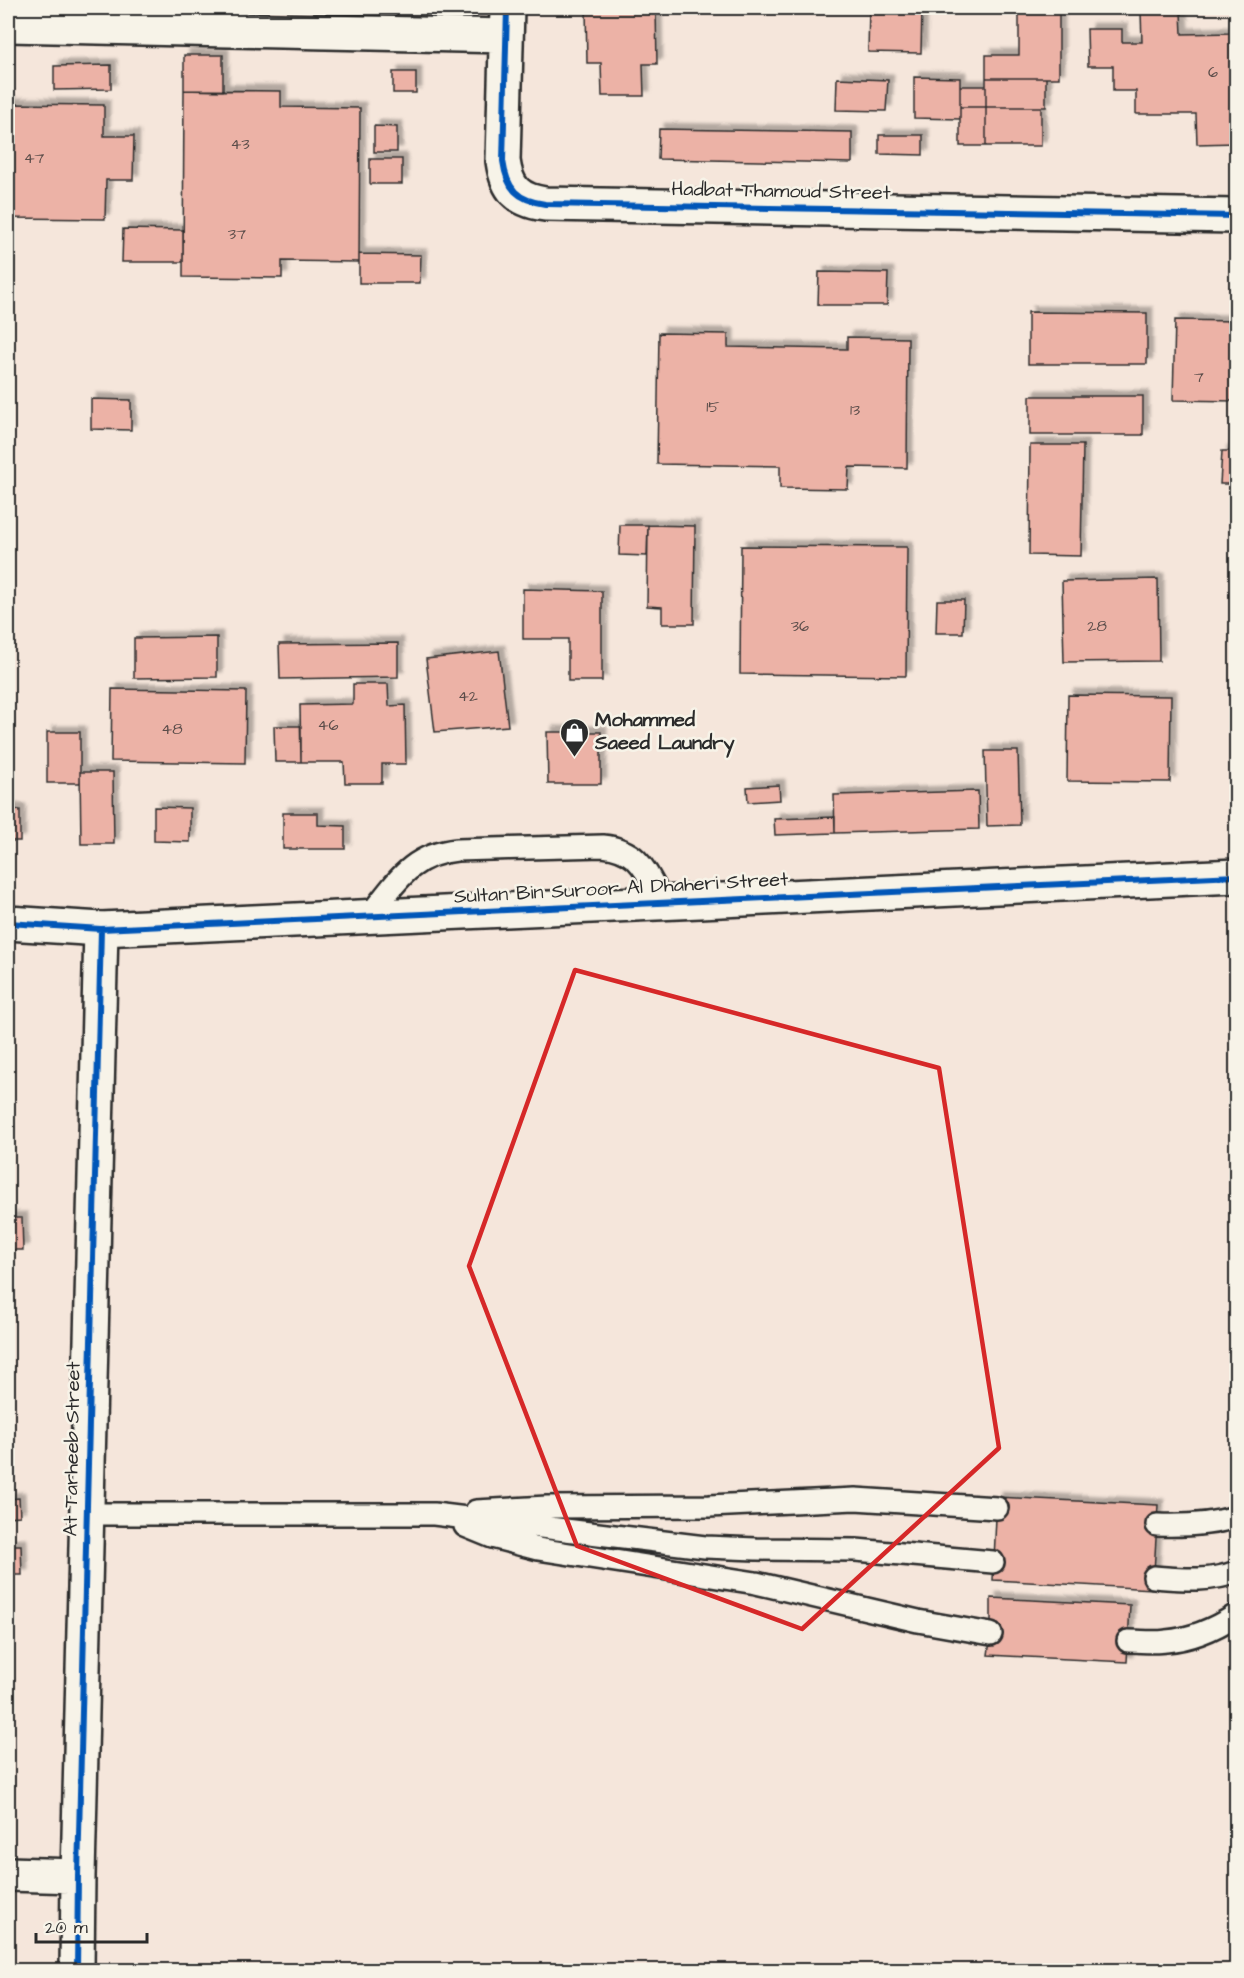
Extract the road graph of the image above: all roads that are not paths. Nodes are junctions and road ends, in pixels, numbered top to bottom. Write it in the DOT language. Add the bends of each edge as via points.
graph roads {
  1 [pos="507,22"];
  2 [pos="8,25"];
  3 [pos="1236,216"];
  4 [pos="1236,876"];
  5 [pos="663,902"];
  6 [pos="369,916"];
  7 [pos="8,923"];
  8 [pos="101,929"];
  9 [pos="997,1508"];
  10 [pos="87,1514"];
  11 [pos="434,1514"];
  12 [pos="1236,1517"];
  13 [pos="1157,1525"];
  14 [pos="993,1562"];
  15 [pos="1236,1572"];
  16 [pos="1154,1577"];
  17 [pos="1236,1615"];
  18 [pos="991,1634"];
  19 [pos="1128,1641"];
  20 [pos="8,1874"];
  21 [pos="78,1876"];
  22 [pos="77,1971"];
  1 -- 2 [label="street, Hadbat Thamoud Street"];
  1 -- 3 [label="street, Hadbat Thamoud Street" via="504,169 514,192 528,201"];
  4 -- 5 [label="street, Sultan Bin Suroor Al Dhaheri Street"];
  5 -- 6 [label="street, Sultan Bin Suroor Al Dhaheri Street"];
  5 -- 6 [label="lane" via="635,858 615,847 457,850 416,863"];
  6 -- 8 [label="street, Sultan Bin Suroor Al Dhaheri Street"];
  7 -- 8 [label="street, Sultan Bin Suroor Al Dhaheri Street"];
  8 -- 10 [label="street, At Tarheeb Street"];
  9 -- 11 [label="lane" via="855,1499 709,1506 512,1508"];
  10 -- 11 [label="lane"];
  10 -- 21 [label="street, At Tarheeb Street"];
  11 -- 14 [label="lane" via="705,1547 856,1550"];
  11 -- 18 [label="lane" via="492,1537 538,1549 756,1583"];
  12 -- 13 [label="lane" via="1216,1524"];
  15 -- 16 [label="lane" via="1208,1578"];
  17 -- 19 [label="lane" via="1195,1635 1167,1641"];
  20 -- 21 [label="street"];
  21 -- 22 [label="street, At Tarheeb Street"];
}
